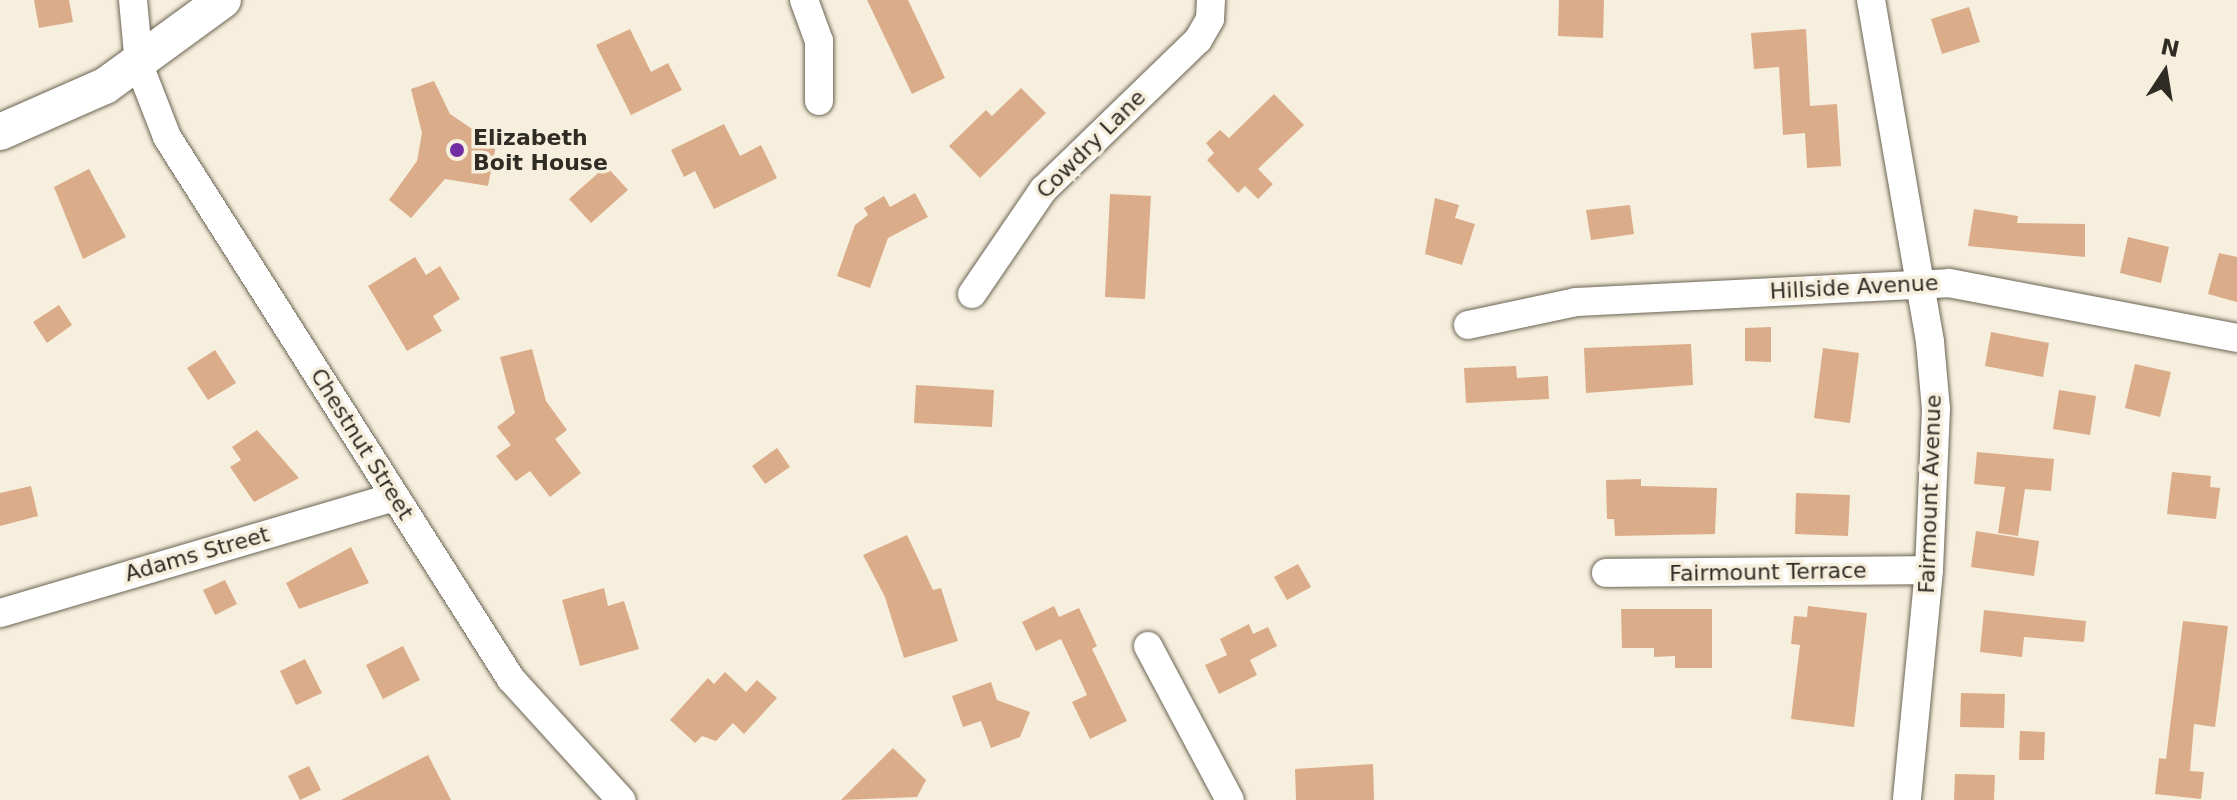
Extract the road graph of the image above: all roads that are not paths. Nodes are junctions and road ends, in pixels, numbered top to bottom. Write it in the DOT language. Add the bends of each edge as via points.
graph roads {
  1 [pos="133,0"];
  2 [pos="223,0"];
  3 [pos="804,0"];
  4 [pos="1211,0"];
  5 [pos="1871,0"];
  6 [pos="139,65"];
  7 [pos="819,101"];
  8 [pos="0,132"];
  9 [pos="1918,284"];
  10 [pos="972,294"];
  11 [pos="1468,325"];
  12 [pos="2237,338"];
  13 [pos="394,497"];
  14 [pos="1929,570"];
  15 [pos="1606,573"];
  16 [pos="0,613"];
  17 [pos="1148,646"];
  18 [pos="621,800"];
  19 [pos="1230,800"];
  20 [pos="1907,800"];
  1 -- 6 [label="street, Chestnut Street"];
  2 -- 6 [label="main road"];
  3 -- 7 [label="street" via="819,41"];
  4 -- 10 [label="street, Cowdry Lane" via="1208,25 1198,40 1043,190"];
  5 -- 9 [label="street, Fairmount Avenue"];
  6 -- 8 [label="main road" via="67,106"];
  6 -- 13 [label="street, Chestnut Street" via="167,137"];
  9 -- 11 [label="street, Hillside Avenue" via="1576,302"];
  9 -- 12 [label="street, Hillside Avenue" via="1953,283"];
  9 -- 14 [label="street, Fairmount Avenue" via="1936,409"];
  13 -- 16 [label="street, Adams Street"];
  13 -- 18 [label="street, Chestnut Street" via="511,679"];
  14 -- 15 [label="street, Fairmount Terrace"];
  14 -- 20 [label="street, Fairmount Avenue"];
  17 -- 19 [label="street"];
}
